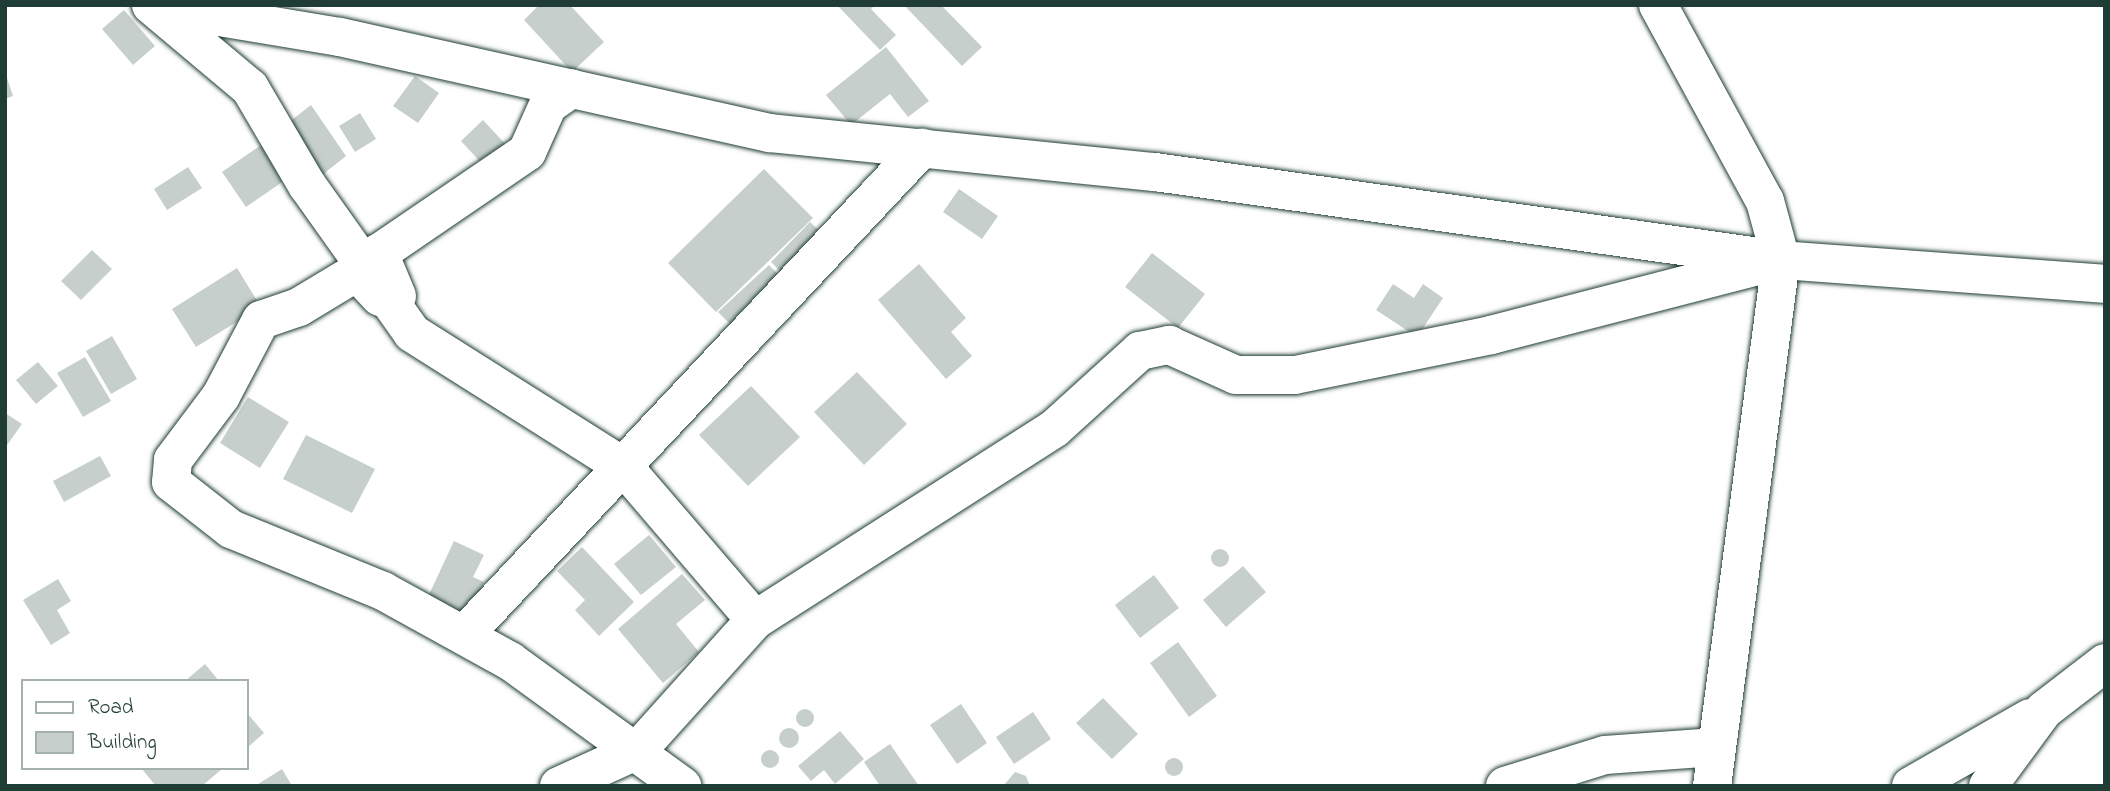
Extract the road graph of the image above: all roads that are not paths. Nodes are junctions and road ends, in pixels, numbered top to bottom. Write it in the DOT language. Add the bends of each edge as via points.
graph roads {
  1 [pos="152,5"];
  2 [pos="1658,5"];
  3 [pos="572,88"];
  4 [pos="922,148"];
  5 [pos="1781,260"];
  6 [pos="2105,284"];
  7 [pos="412,333"];
  8 [pos="624,467"];
  9 [pos="755,620"];
  10 [pos="464,635"];
  11 [pos="2105,663"];
  12 [pos="2044,710"];
  13 [pos="1716,747"];
  14 [pos="638,750"];
  15 [pos="559,786"];
  16 [pos="682,786"];
  17 [pos="1505,786"];
  18 [pos="1712,786"];
  19 [pos="1911,786"];
  20 [pos="1988,786"];
  1 -- 3 [label="street" via="340,37"];
  1 -- 7 [label="street" via="250,88 307,185"];
  2 -- 5 [label="street" via="1765,201"];
  3 -- 4 [label="street" via="770,134"];
  3 -- 7 [label="street" via="548,105 527,152 379,253"];
  4 -- 5 [label="street" via="1656,238"];
  4 -- 8 [label="street"];
  5 -- 6 [label="street"];
  5 -- 9 [label="street" via="1426,350 1295,374 1236,375 1169,345 1140,351 1055,428"];
  5 -- 13 [label="street"];
  7 -- 8 [label="street"];
  7 -- 10 [label="street" via="357,272 299,307 272,313 248,333 221,397 169,475 183,496 231,529 383,591"];
  8 -- 9 [label="street"];
  8 -- 10 [label="street"];
  9 -- 14 [label="street"];
  10 -- 14 [label="street"];
  11 -- 12 [label="street"];
  12 -- 19 [label="street"];
  12 -- 20 [label="street"];
  13 -- 17 [label="street" via="1605,755"];
  13 -- 18 [label="street"];
  14 -- 15 [label="street"];
  14 -- 16 [label="street"];
}
